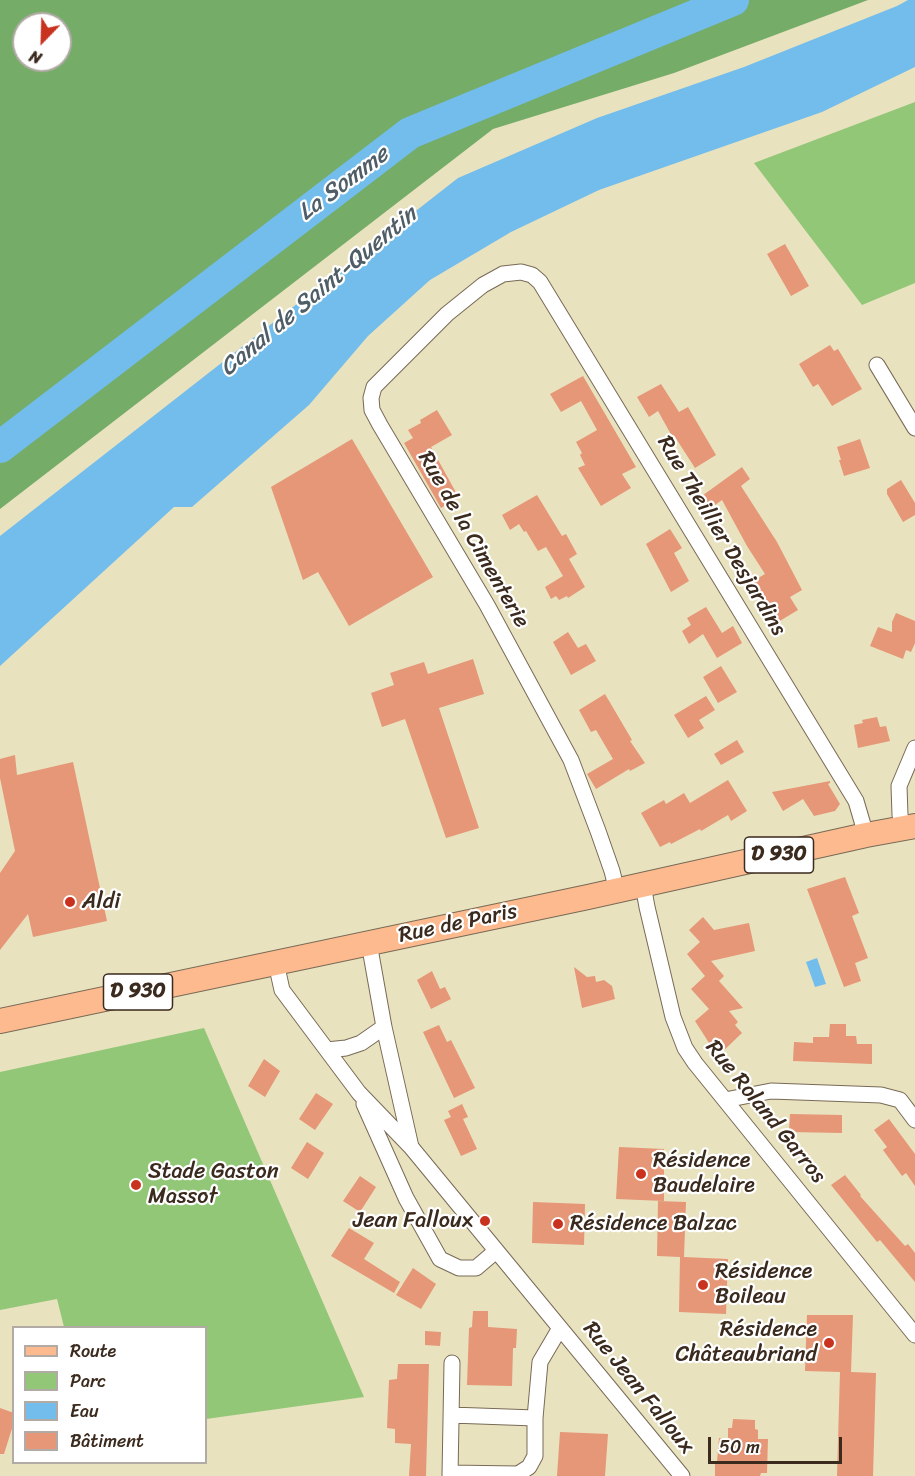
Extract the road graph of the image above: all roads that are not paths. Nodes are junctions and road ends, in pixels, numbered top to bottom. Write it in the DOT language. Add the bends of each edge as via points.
graph roads {
  1 [pos="521,272"];
  2 [pos="877,365"];
  3 [pos="915,428"];
  4 [pos="915,748"];
  5 [pos="909,827"];
  6 [pos="867,835"];
  7 [pos="643,885"];
  8 [pos="617,891"];
  9 [pos="369,943"];
  10 [pos="276,963"];
  11 [pos="0,1021"];
  12 [pos="384,1027"];
  13 [pos="327,1050"];
  14 [pos="359,1093"];
  15 [pos="725,1100"];
  16 [pos="915,1120"];
  17 [pos="411,1147"];
  18 [pos="496,1251"];
  19 [pos="560,1328"];
  20 [pos="915,1335"];
  21 [pos="452,1363"];
  22 [pos="451,1415"];
  23 [pos="535,1418"];
  24 [pos="450,1475"];
  25 [pos="682,1476"];
  1 -- 6 [label="street, Rue Theillier Desjardins" via="540,282 856,801"];
  1 -- 8 [label="street, Rue de la Cimenterie" via="503,274 483,285 447,314 374,387 372,410 487,605 571,760"];
  2 -- 3 [label="street"];
  4 -- 5 [label="street" via="899,786 900,815"];
  5 -- 6 [label="main road, Rue de Paris / D 930"];
  6 -- 7 [label="main road, Rue de Paris / D 930"];
  7 -- 8 [label="main road, Rue de Paris / D 930"];
  7 -- 15 [label="street, Rue Roland Garros" via="673,1017 685,1048"];
  8 -- 9 [label="main road, Rue de Paris / D 930"];
  9 -- 10 [label="main road, Rue de Paris / D 930"];
  9 -- 12 [label="street, Rue Jean Falloux"];
  10 -- 11 [label="main road, Rue de Paris / D 930"];
  10 -- 13 [label="street, Rue Jean Falloux" via="282,990"];
  12 -- 13 [label="street" via="361,1043"];
  12 -- 17 [label="street, Rue Jean Falloux"];
  13 -- 14 [label="street, Rue Jean Falloux"];
  14 -- 17 [label="street, Rue Jean Falloux"];
  14 -- 18 [label="street, Rue Jean Falloux" via="406,1198 440,1259 459,1268 476,1268"];
  15 -- 16 [label="street" via="771,1091 881,1095 900,1100"];
  15 -- 20 [label="street, Rue Roland Garros"];
  17 -- 18 [label="street, Rue Jean Falloux"];
  18 -- 19 [label="street, Rue Jean Falloux"];
  19 -- 23 [label="street, Rue Jean Falloux" via="540,1362"];
  19 -- 25 [label="street, Rue Jean Falloux"];
  21 -- 22 [label="street, Rue Jean Falloux"];
  22 -- 23 [label="street"];
  22 -- 24 [label="street, Rue Jean Falloux"];
  23 -- 24 [label="street, Rue Jean Falloux" via="535,1456 519,1474"];
}
